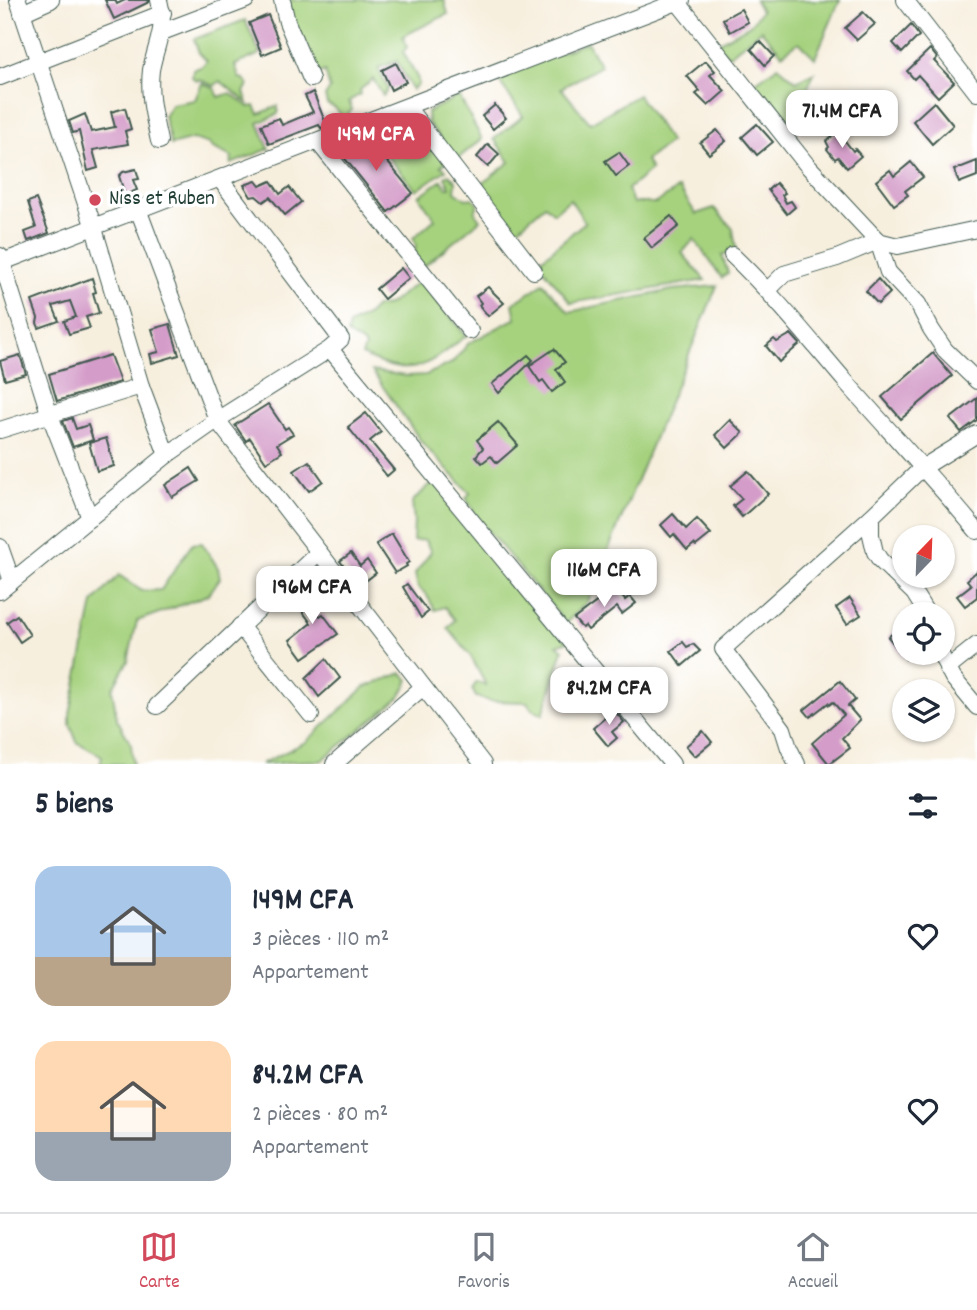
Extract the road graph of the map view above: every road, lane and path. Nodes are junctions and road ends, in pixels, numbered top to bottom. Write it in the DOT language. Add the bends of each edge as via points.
graph roads {
  1 [pos="51,0"];
  2 [pos="246,0"];
  3 [pos="282,0"];
  4 [pos="905,0"];
  5 [pos="679,1"];
  6 [pos="161,6"];
  7 [pos="20,7"];
  8 [pos="162,32"];
  9 [pos="38,61"];
  10 [pos="0,77"];
  11 [pos="312,79"];
  12 [pos="977,93"];
  13 [pos="407,107"];
  14 [pos="159,141"];
  15 [pos="318,142"];
  16 [pos="219,178"];
  17 [pos="138,209"];
  18 [pos="93,225"];
  19 [pos="977,229"];
  20 [pos="878,241"];
  21 [pos="732,255"];
  22 [pos="1,260"];
  23 [pos="534,271"];
  24 [pos="768,290"];
  25 [pos="470,331"];
  26 [pos="330,349"];
  27 [pos="977,381"];
  28 [pos="141,386"];
  29 [pos="49,413"];
  30 [pos="217,420"];
  31 [pos="0,430"];
  32 [pos="977,435"];
  33 [pos="167,456"];
  34 [pos="922,468"];
  35 [pos="871,517"];
  36 [pos="90,518"];
  37 [pos="977,531"];
  38 [pos="0,547"];
  39 [pos="318,552"];
  40 [pos="6,586"];
  41 [pos="920,602"];
  42 [pos="240,626"];
  43 [pos="977,645"];
  44 [pos="945,665"];
  45 [pos="947,669"];
  46 [pos="424,687"];
  47 [pos="157,706"];
  48 [pos="977,706"];
  49 [pos="311,715"];
  50 [pos="344,761"];
  51 [pos="483,764"];
  52 [pos="672,764"];
  53 [pos="797,764"];
  1 -- 7 [label="street"];
  2 -- 8 [label="street"];
  3 -- 11 [label="street"];
  4 -- 12 [label="street"];
  5 -- 13 [label="street"];
  5 -- 20 [label="street" via="807,165"];
  6 -- 8 [label="street"];
  6 -- 9 [label="street"];
  7 -- 9 [label="street"];
  8 -- 14 [label="street" via="151,69 150,98"];
  9 -- 10 [label="street"];
  9 -- 18 [label="street"];
  13 -- 15 [label="street"];
  13 -- 23 [label="street"];
  15 -- 16 [label="street"];
  15 -- 25 [label="street"];
  16 -- 17 [label="street"];
  16 -- 26 [label="street" via="341,339"];
  17 -- 18 [label="street"];
  17 -- 30 [label="street"];
  18 -- 22 [label="street"];
  18 -- 28 [label="street"];
  19 -- 20 [label="street" via="898,246"];
  20 -- 24 [label="street" via="784,274"];
  20 -- 27 [label="street" via="888,272 918,304 945,350"];
  21 -- 24 [label="street"];
  22 -- 29 [label="street"];
  24 -- 34 [label="street"];
  26 -- 30 [label="street"];
  26 -- 52 [label="street"];
  28 -- 29 [label="street"];
  28 -- 33 [label="street"];
  29 -- 31 [label="street"];
  29 -- 36 [label="street"];
  30 -- 33 [label="street"];
  30 -- 39 [label="street"];
  32 -- 34 [label="street"];
  33 -- 36 [label="street"];
  34 -- 35 [label="street"];
  34 -- 37 [label="street"];
  35 -- 41 [label="street" via="871,535 880,560"];
  35 -- 53 [label="street" via="723,649 783,729"];
  36 -- 40 [label="street"];
  38 -- 40 [label="street"];
  39 -- 42 [label="street"];
  39 -- 46 [label="street"];
  42 -- 47 [label="street"];
  42 -- 49 [label="street"];
  43 -- 45 [label="street"];
  44 -- 45 [label="street"];
  45 -- 48 [label="street"];
  46 -- 50 [label="street"];
  46 -- 51 [label="street"];
}
